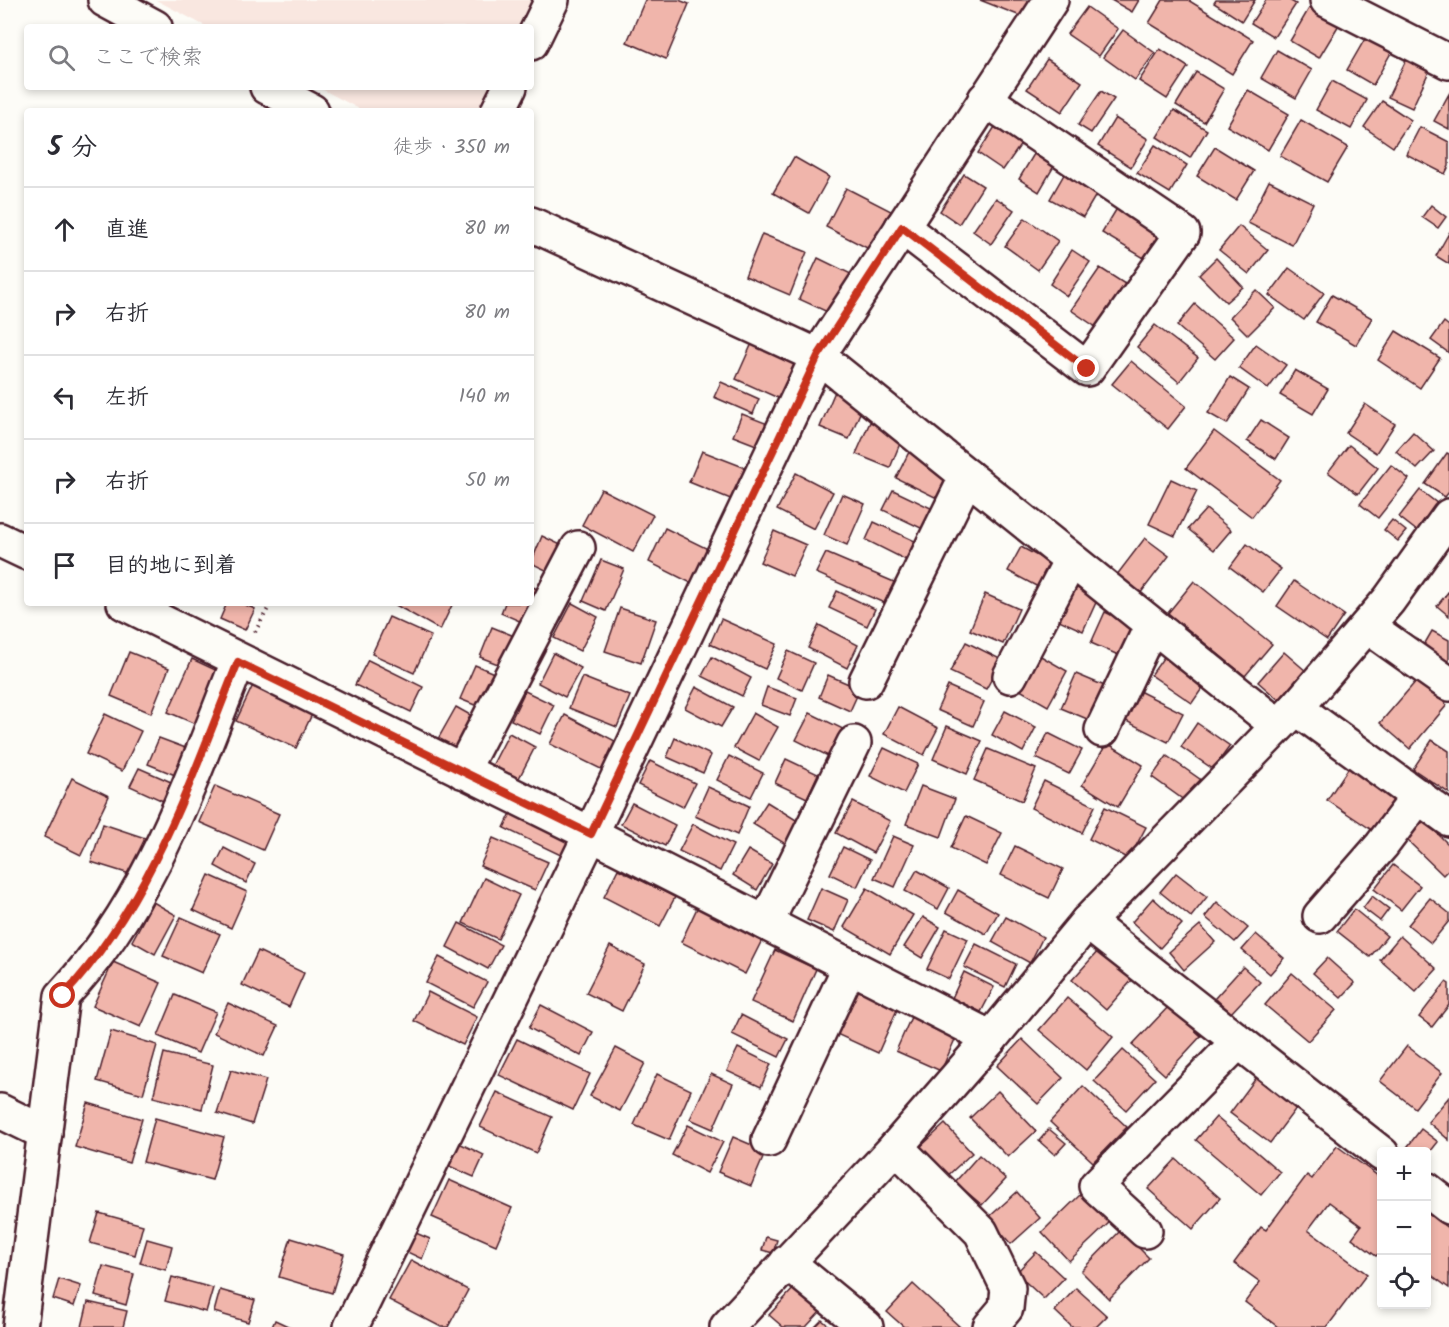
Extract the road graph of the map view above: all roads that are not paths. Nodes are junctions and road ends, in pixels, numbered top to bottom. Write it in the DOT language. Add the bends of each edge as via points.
graph roads {
  1 [pos="105,0"];
  2 [pos="552,0"];
  3 [pos="1051,0"];
  4 [pos="1327,0"];
  5 [pos="1378,12"];
  6 [pos="149,24"];
  7 [pos="534,37"];
  8 [pos="1449,62"];
  9 [pos="273,90"];
  10 [pos="508,90"];
  11 [pos="985,99"];
  12 [pos="306,108"];
  13 [pos="500,108"];
  14 [pos="534,225"];
  15 [pos="902,227"];
  16 [pos="818,356"];
  17 [pos="967,476"];
  18 [pos="1449,516"];
  19 [pos="0,540"];
  20 [pos="578,548"];
  21 [pos="24,552"];
  22 [pos="1071,560"];
  23 [pos="130,606"];
  24 [pos="1152,625"];
  25 [pos="1367,626"];
  26 [pos="238,662"];
  27 [pos="1011,676"];
  28 [pos="866,681"];
  29 [pos="1449,684"];
  30 [pos="1287,717"];
  31 [pos="1102,730"];
  32 [pos="854,743"];
  33 [pos="462,771"];
  34 [pos="1419,796"];
  35 [pos="1449,819"];
  36 [pos="591,834"];
  37 [pos="1320,916"];
  38 [pos="1087,922"];
  39 [pos="766,923"];
  40 [pos="850,966"];
  41 [pos="991,1038"];
  42 [pos="1238,1042"];
  43 [pos="0,1111"];
  44 [pos="45,1133"];
  45 [pos="769,1140"];
  46 [pos="896,1147"];
  47 [pos="1377,1150"];
  48 [pos="1431,1193"];
  49 [pos="1449,1207"];
  50 [pos="1145,1231"];
  51 [pos="787,1262"];
  52 [pos="13,1324"];
  53 [pos="351,1327"];
  54 [pos="727,1327"];
  55 [pos="866,1327"];
  56 [pos="990,1327"];
  1 -- 6 [label="street"];
  2 -- 7 [label="street"];
  3 -- 11 [label="street"];
  4 -- 5 [label="street"];
  5 -- 8 [label="street"];
  9 -- 12 [label="street"];
  10 -- 13 [label="street"];
  11 -- 15 [label="street"];
  11 -- 15 [label="street" via="1184,233 1087,369"];
  14 -- 16 [label="street"];
  15 -- 16 [label="street"];
  16 -- 17 [label="street"];
  16 -- 36 [label="street"];
  17 -- 22 [label="street"];
  17 -- 28 [label="street"];
  18 -- 25 [label="street"];
  19 -- 21 [label="street"];
  20 -- 33 [label="street"];
  22 -- 24 [label="street"];
  22 -- 27 [label="street"];
  23 -- 26 [label="street"];
  24 -- 30 [label="street"];
  24 -- 31 [label="street"];
  25 -- 29 [label="street"];
  25 -- 30 [label="street"];
  26 -- 33 [label="street"];
  26 -- 44 [label="street" via="166,840 146,879 87,970 63,996"];
  30 -- 34 [label="street"];
  30 -- 38 [label="street"];
  32 -- 39 [label="street"];
  33 -- 36 [label="street"];
  34 -- 35 [label="street"];
  34 -- 37 [label="street"];
  36 -- 39 [label="street"];
  36 -- 53 [label="street"];
  38 -- 41 [label="street"];
  38 -- 42 [label="street"];
  39 -- 40 [label="street"];
  40 -- 41 [label="street"];
  40 -- 45 [label="street"];
  41 -- 46 [label="street"];
  42 -- 47 [label="street"];
  42 -- 50 [label="street" via="1096,1186"];
  43 -- 44 [label="street"];
  44 -- 52 [label="street"];
  46 -- 51 [label="street"];
  46 -- 56 [label="street" via="981,1232 1008,1288 1006,1308"];
  48 -- 49 [label="street"];
  51 -- 54 [label="street"];
  51 -- 55 [label="street"];
}
